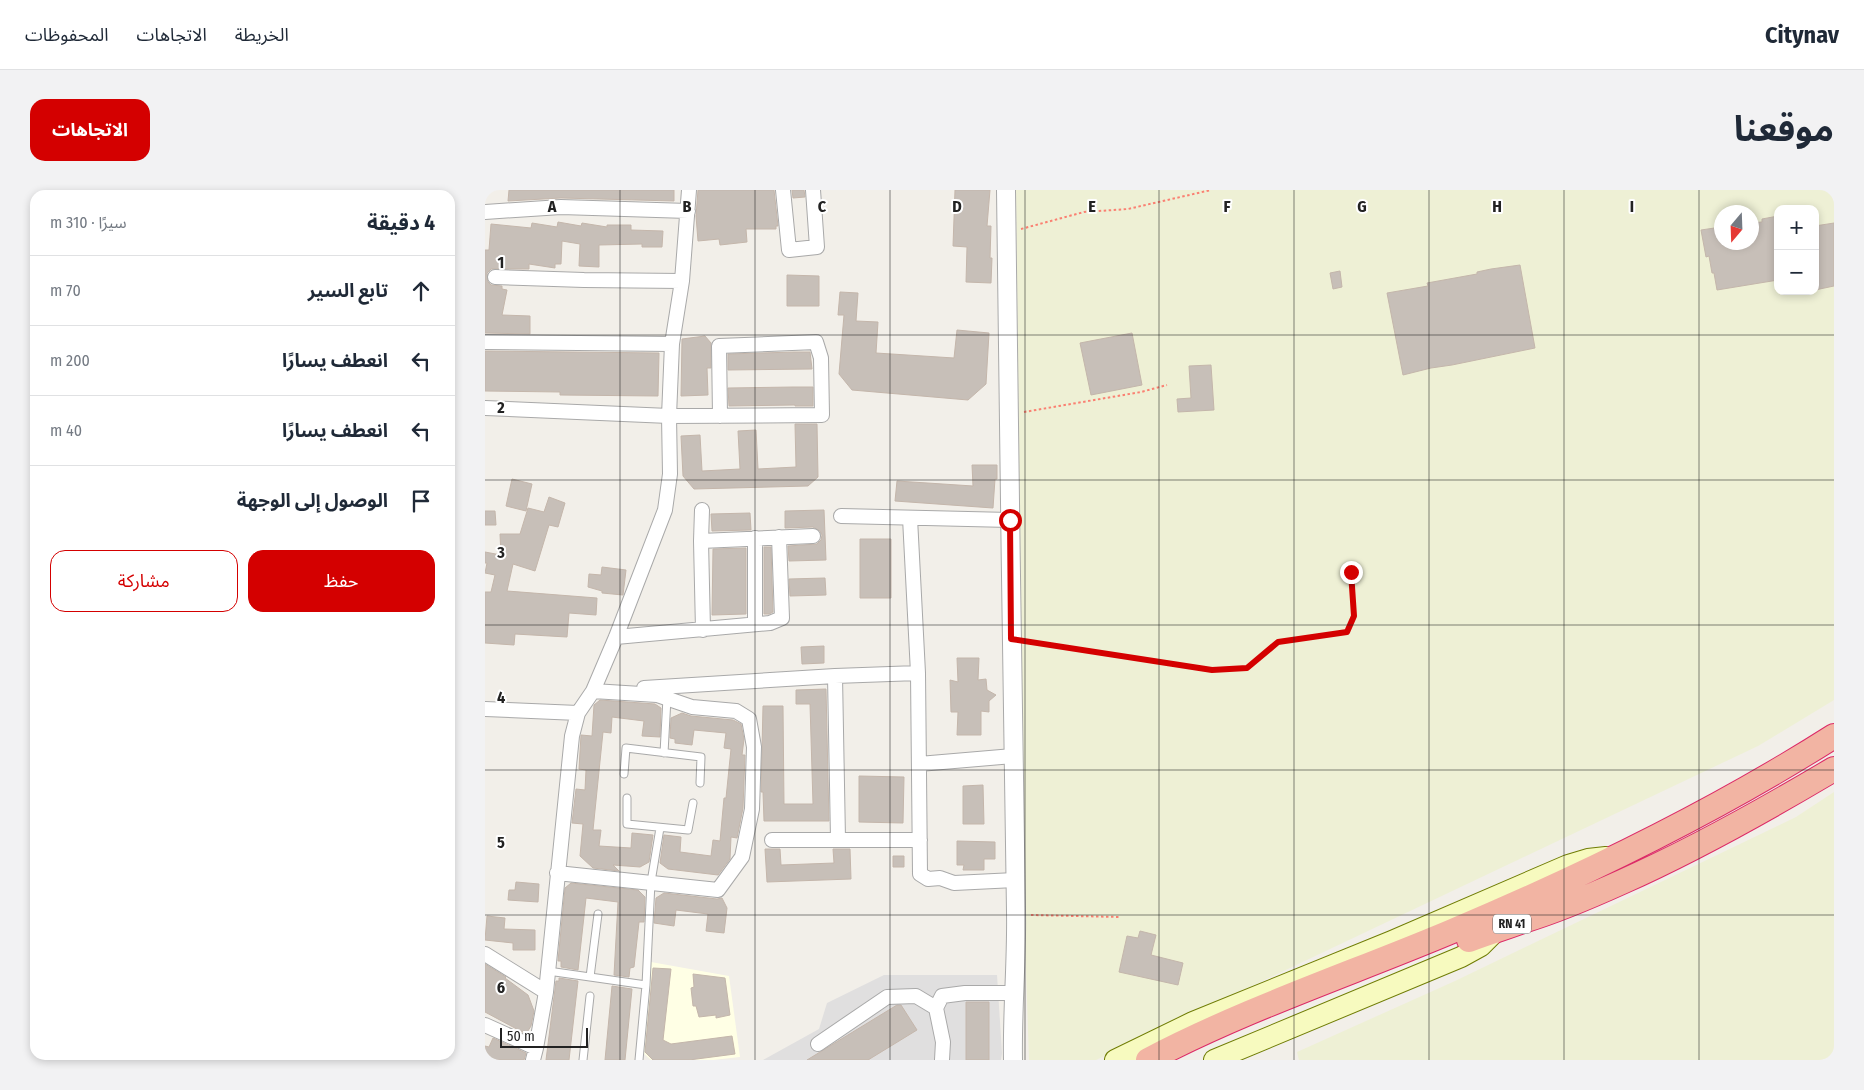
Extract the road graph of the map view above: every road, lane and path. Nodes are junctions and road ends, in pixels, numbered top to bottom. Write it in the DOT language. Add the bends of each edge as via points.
graph roads {
  1 [pos="689,190"];
  2 [pos="783,190"];
  3 [pos="813,190"];
  4 [pos="1006,190"];
  5 [pos="1211,190"];
  6 [pos="688,211"];
  7 [pos="485,212"];
  8 [pos="1006,233"];
  9 [pos="495,277"];
  10 [pos="682,281"];
  11 [pos="485,342"];
  12 [pos="672,344"];
  13 [pos="1167,385"];
  14 [pos="485,408"];
  15 [pos="1009,415"];
  16 [pos="669,416"];
  17 [pos="720,416"];
  18 [pos="702,510"];
  19 [pos="841,516"];
  20 [pos="910,518"];
  21 [pos="1010,520"];
  22 [pos="813,536"];
  23 [pos="779,537"];
  24 [pos="755,538"];
  25 [pos="701,541"];
  26 [pos="1351,572"];
  27 [pos="755,624"];
  28 [pos="703,630"];
  29 [pos="616,637"];
  30 [pos="1011,639"];
  31 [pos="918,673"];
  32 [pos="835,676"];
  33 [pos="593,691"];
  34 [pos="667,698"];
  35 [pos="485,710"];
  36 [pos="578,713"];
  37 [pos="1834,736"];
  38 [pos="664,753"];
  39 [pos="1013,756"];
  40 [pos="919,764"];
  41 [pos="1834,769"];
  42 [pos="624,774"];
  43 [pos="700,783"];
  44 [pos="627,798"];
  45 [pos="693,803"];
  46 [pos="660,828"];
  47 [pos="838,839"];
  48 [pos="772,840"];
  49 [pos="920,840"];
  50 [pos="1615,857"];
  51 [pos="557,873"];
  52 [pos="1015,880"];
  53 [pos="651,882"];
  54 [pos="598,914"];
  55 [pos="1016,915"];
  56 [pos="1119,917"];
  57 [pos="1499,928"];
  58 [pos="485,954"];
  59 [pos="548,971"];
  60 [pos="590,977"];
  61 [pos="646,985"];
  62 [pos="546,992"];
  63 [pos="1013,993"];
  64 [pos="590,996"];
  65 [pos="936,1008"];
  66 [pos="485,1025"];
  67 [pos="817,1044"];
  68 [pos="534,1054"];
  69 [pos="1013,1058"];
  70 [pos="583,1060"];
  71 [pos="639,1060"];
  72 [pos="941,1060"];
  73 [pos="1115,1060"];
  74 [pos="1148,1060"];
  75 [pos="1181,1060"];
  76 [pos="1213,1060"];
  1 -- 6 [label="street"];
  2 -- 3 [label="street" via="789,250 817,247"];
  4 -- 8 [label="street"];
  5 -- 8 [label="path" via="1128,209 1084,212"];
  6 -- 7 [label="street" via="561,207"];
  6 -- 10 [label="street"];
  8 -- 15 [label="street"];
  9 -- 10 [label="street"];
  10 -- 12 [label="street"];
  11 -- 12 [label="street"];
  12 -- 16 [label="street"];
  13 -- 15 [label="path"];
  14 -- 16 [label="street"];
  15 -- 21 [label="street"];
  16 -- 17 [label="street"];
  16 -- 29 [label="street" via="670,474 665,510"];
  17 -- 17 [label="street" via="822,415 821,358 816,342 719,346"];
  18 -- 25 [label="street"];
  19 -- 20 [label="street"];
  20 -- 21 [label="street"];
  20 -- 31 [label="street"];
  21 -- 30 [label="street"];
  22 -- 23 [label="street"];
  23 -- 24 [label="street"];
  23 -- 27 [label="street" via="782,618"];
  24 -- 25 [label="street"];
  24 -- 27 [label="street"];
  25 -- 28 [label="street"];
  26 -- 30 [label="path" via="1354,616 1347,632 1278,642 1247,668 1212,670"];
  27 -- 28 [label="street"];
  28 -- 29 [label="street"];
  29 -- 33 [label="street"];
  30 -- 39 [label="street"];
  31 -- 32 [label="street"];
  31 -- 40 [label="street"];
  32 -- 33 [label="street"];
  32 -- 47 [label="street"];
  33 -- 34 [label="street"];
  33 -- 36 [label="street"];
  34 -- 38 [label="lane"];
  34 -- 53 [label="street" via="692,707 736,711 749,719 754,747 752,809 742,857 718,890"];
  35 -- 36 [label="street"];
  36 -- 51 [label="street" via="568,758"];
  37 -- 50 [label="highway, RN 41" via="1703,813"];
  38 -- 42 [label="lane" via="625,748"];
  38 -- 43 [label="lane" via="701,757"];
  39 -- 40 [label="street"];
  39 -- 52 [label="street"];
  40 -- 49 [label="street"];
  41 -- 57 [label="highway, RN 41" via="1689,851 1559,908"];
  44 -- 46 [label="lane" via="627,824"];
  45 -- 46 [label="lane" via="688,830"];
  46 -- 53 [label="lane"];
  47 -- 48 [label="street"];
  47 -- 49 [label="street"];
  49 -- 52 [label="street" via="920,874 928,879 940,878 954,883"];
  50 -- 73 [label="main road" via="1568,865 1193,1022"];
  50 -- 74 [label="highway, RN 41" via="1452,931 1224,1022"];
  51 -- 53 [label="street"];
  51 -- 59 [label="street"];
  52 -- 55 [label="street"];
  53 -- 61 [label="lane"];
  54 -- 60 [label="lane"];
  55 -- 56 [label="path"];
  55 -- 63 [label="street"];
  57 -- 75 [label="highway, RN 41"];
  57 -- 76 [label="main road" via="1481,946 1461,957"];
  58 -- 62 [label="street"];
  59 -- 60 [label="lane"];
  59 -- 62 [label="street"];
  60 -- 61 [label="lane"];
  61 -- 71 [label="lane"];
  62 -- 68 [label="street"];
  63 -- 65 [label="street" via="942,996"];
  63 -- 69 [label="street"];
  64 -- 70 [label="lane"];
  65 -- 67 [label="street" via="916,996 887,997"];
  65 -- 72 [label="street" via="943,1042"];
  66 -- 68 [label="street"];
}
